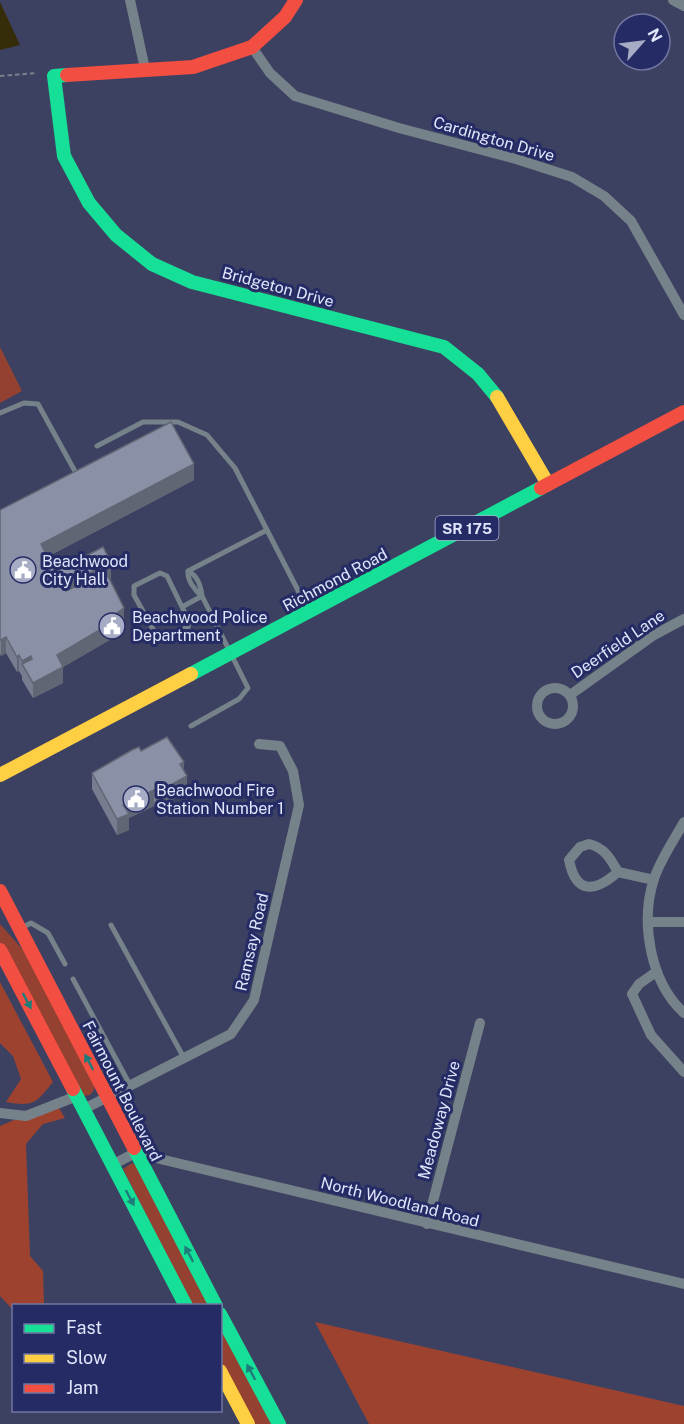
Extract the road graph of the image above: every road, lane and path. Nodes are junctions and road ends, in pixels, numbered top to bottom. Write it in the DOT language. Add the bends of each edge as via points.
graph roads {
  1 [pos="130,0"];
  2 [pos="296,0"];
  3 [pos="673,0"];
  4 [pos="684,6"];
  5 [pos="252,47"];
  6 [pos="145,69"];
  7 [pos="36,73"];
  8 [pos="0,76"];
  9 [pos="684,315"];
  10 [pos="684,412"];
  11 [pos="0,413"];
  12 [pos="97,446"];
  13 [pos="80,480"];
  14 [pos="548,484"];
  15 [pos="267,530"];
  16 [pos="202,596"];
  17 [pos="182,607"];
  18 [pos="309,612"];
  19 [pos="684,619"];
  20 [pos="231,654"];
  21 [pos="570,695"];
  22 [pos="190,726"];
  23 [pos="259,744"];
  24 [pos="0,775"];
  25 [pos="684,822"];
  26 [pos="618,872"];
  27 [pos="654,880"];
  28 [pos="0,891"];
  29 [pos="0,917"];
  30 [pos="648,922"];
  31 [pos="684,922"];
  32 [pos="111,925"];
  33 [pos="20,929"];
  34 [pos="29,947"];
  35 [pos="0,950"];
  36 [pos="65,964"];
  37 [pos="656,972"];
  38 [pos="73,979"];
  39 [pos="684,1013"];
  40 [pos="480,1023"];
  41 [pos="184,1059"];
  42 [pos="684,1072"];
  43 [pos="130,1085"];
  44 [pos="77,1096"];
  45 [pos="107,1097"];
  46 [pos="84,1109"];
  47 [pos="0,1113"];
  48 [pos="135,1153"];
  49 [pos="112,1165"];
  50 [pos="427,1224"];
  51 [pos="684,1284"];
  52 [pos="185,1304"];
  53 [pos="215,1304"];
  54 [pos="222,1318"];
  55 [pos="222,1375"];
  56 [pos="248,1424"];
  57 [pos="279,1424"];
  1 -- 6 [label="street"];
  2 -- 5 [label="street" via="285,17"];
  3 -- 4 [label="street"];
  5 -- 6 [label="street" via="193,68"];
  5 -- 9 [label="street, Cardington Drive" via="270,73 295,96 572,177 604,196 631,221"];
  6 -- 14 [label="street, Bridgeton Drive" via="54,76 64,156 89,204 116,235 153,264 192,282 444,347 462,357 495,393"];
  7 -- 8 [label="path"];
  10 -- 14 [label="street, Richmond Road / SR 175"];
  11 -- 13 [label="lane" via="24,403 38,404"];
  12 -- 15 [label="lane" via="143,422 178,422 207,435 235,468"];
  14 -- 18 [label="street, Richmond Road / SR 175"];
  15 -- 16 [label="lane" via="188,571 195,574"];
  15 -- 18 [label="lane"];
  16 -- 17 [label="lane"];
  16 -- 20 [label="lane"];
  17 -- 17 [label="lane" via="163,573 134,586 134,594 159,640 188,627"];
  18 -- 20 [label="street, Richmond Road / SR 175"];
  19 -- 21 [label="street, Deerfield Lane" via="654,635"];
  20 -- 22 [label="lane" via="248,688 246,692"];
  20 -- 24 [label="street, Richmond Road / SR 175"];
  23 -- 41 [label="street, Ramsay Road" via="280,746 293,771 299,806 254,1000 231,1034"];
  25 -- 27 [label="street"];
  26 -- 26 [label="street" via="609,856 590,844 570,857 572,876 580,885 604,885"];
  26 -- 27 [label="street"];
  27 -- 30 [label="street"];
  28 -- 33 [label="street, Fairmount Boulevard"];
  29 -- 34 [label="street"];
  30 -- 31 [label="street"];
  30 -- 37 [label="street"];
  32 -- 41 [label="lane"];
  33 -- 34 [label="street, Fairmount Boulevard"];
  33 -- 36 [label="lane" via="31,923 48,933"];
  45 -- 34 [label="street, Fairmount Boulevard, one-way"];
  35 -- 44 [label="street, one-way"];
  37 -- 39 [label="street"];
  37 -- 42 [label="street" via="632,994 651,1035"];
  38 -- 43 [label="lane"];
  40 -- 50 [label="street, Meadoway Drive"];
  41 -- 43 [label="street, Ramsay Road"];
  43 -- 45 [label="street, Ramsay Road"];
  44 -- 46 [label="street"];
  44 -- 47 [label="street" via="26,1116"];
  45 -- 46 [label="street, Ramsay Road"];
  45 -- 48 [label="street, Fairmount Boulevard"];
  46 -- 49 [label="street"];
  48 -- 49 [label="street"];
  48 -- 50 [label="street, North Woodland Road"];
  53 -- 48 [label="street, Fairmount Boulevard, one-way"];
  49 -- 52 [label="street, one-way"];
  50 -- 51 [label="street, North Woodland Road"];
  57 -- 54 [label="street, one-way"];
  55 -- 56 [label="street"];
}
